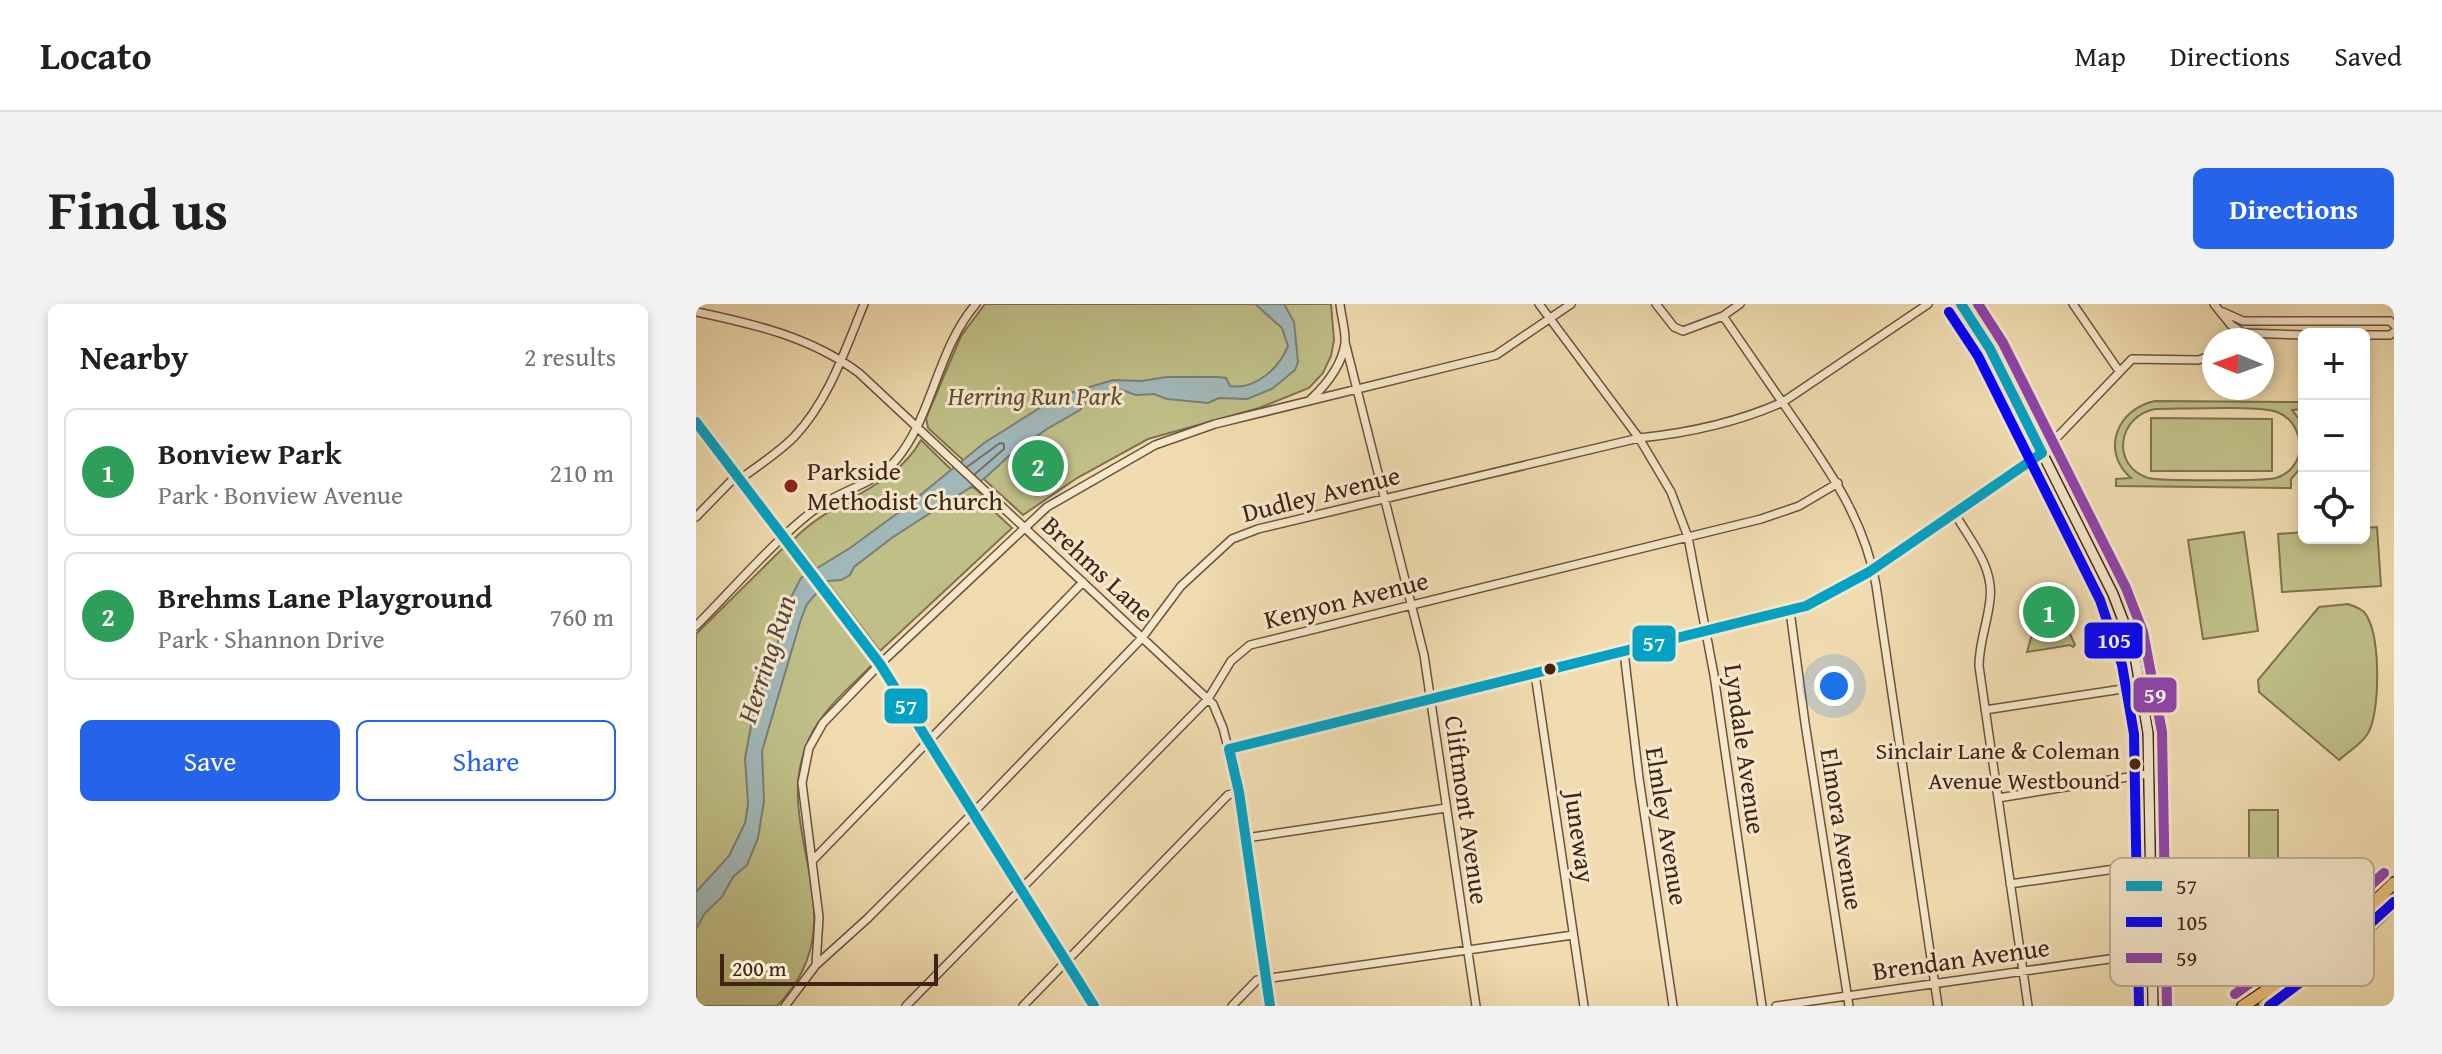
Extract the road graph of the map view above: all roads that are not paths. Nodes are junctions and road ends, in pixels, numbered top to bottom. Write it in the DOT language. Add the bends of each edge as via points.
graph roads {
  1 [pos="698,304"];
  2 [pos="864,304"];
  3 [pos="976,304"];
  4 [pos="1340,304"];
  5 [pos="1539,304"];
  6 [pos="1571,304"];
  7 [pos="1656,304"];
  8 [pos="1740,304"];
  9 [pos="1928,304"];
  10 [pos="1961,304"];
  11 [pos="2073,304"];
  12 [pos="2214,304"];
  13 [pos="2223,312"];
  14 [pos="696,313"];
  15 [pos="1723,316"];
  16 [pos="1550,320"];
  17 [pos="2394,325"];
  18 [pos="2235,328"];
  19 [pos="2394,332"];
  20 [pos="2274,334"];
  21 [pos="2298,335"];
  22 [pos="2370,335"];
  23 [pos="1345,342"];
  24 [pos="2202,359"];
  25 [pos="841,360"];
  26 [pos="2119,371"];
  27 [pos="1359,390"];
  28 [pos="1310,400"];
  29 [pos="1783,402"];
  30 [pos="696,422"];
  31 [pos="916,425"];
  32 [pos="1639,438"];
  33 [pos="2042,453"];
  34 [pos="738,477"];
  35 [pos="1838,483"];
  36 [pos="1385,498"];
  37 [pos="1955,514"];
  38 [pos="696,517"];
  39 [pos="1024,527"];
  40 [pos="1688,537"];
  41 [pos="784,538"];
  42 [pos="1873,569"];
  43 [pos="1083,582"];
  44 [pos="1412,605"];
  45 [pos="1790,611"];
  46 [pos="696,626"];
  47 [pos="1707,631"];
  48 [pos="1142,638"];
  49 [pos="1624,652"];
  50 [pos="880,664"];
  51 [pos="1535,674"];
  52 [pos="2142,686"];
  53 [pos="1431,698"];
  54 [pos="1208,699"];
  55 [pos="1985,710"];
  56 [pos="929,740"];
  57 [pos="1229,749"];
  58 [pos="2147,774"];
  59 [pos="1239,792"];
  60 [pos="1998,798"];
  61 [pos="1446,808"];
  62 [pos="974,812"];
  63 [pos="1246,838"];
  64 [pos="2150,858"];
  65 [pos="813,860"];
  66 [pos="2110,870"];
  67 [pos="2394,883"];
  68 [pos="2010,884"];
  69 [pos="1020,890"];
  70 [pos="2374,901"];
  71 [pos="2394,903"];
  72 [pos="2374,922"];
  73 [pos="1573,935"];
  74 [pos="1468,950"];
  75 [pos="2110,959"];
  76 [pos="1066,962"];
  77 [pos="816,965"];
  78 [pos="2023,971"];
  79 [pos="1267,978"];
  80 [pos="1935,983"];
  81 [pos="2153,986"];
  82 [pos="2272,986"];
  83 [pos="2290,986"];
  84 [pos="1848,996"];
  85 [pos="788,1003"];
  86 [pos="799,1006"];
  87 [pos="906,1006"];
  88 [pos="1023,1006"];
  89 [pos="1094,1006"];
  90 [pos="1232,1006"];
  91 [pos="1270,1006"];
  92 [pos="1476,1006"];
  93 [pos="1584,1006"];
  94 [pos="1673,1006"];
  95 [pos="1762,1006"];
  96 [pos="1776,1006"];
  97 [pos="1849,1006"];
  98 [pos="1938,1006"];
  99 [pos="2028,1006"];
  100 [pos="2153,1006"];
  101 [pos="2243,1006"];
  102 [pos="2264,1006"];
  1 -- 14 [label="street"];
  2 -- 25 [label="street"];
  3 -- 31 [label="street" via="957,330"];
  4 -- 23 [label="street, Cliftmont Avenue"];
  5 -- 16 [label="street, Lyndale Avenue"];
  6 -- 16 [label="street"];
  7 -- 15 [label="street" via="1683,331"];
  8 -- 15 [label="street"];
  9 -- 29 [label="street, Dudley Avenue"];
  10 -- 33 [label="main road"];
  11 -- 26 [label="street"];
  12 -- 13 [label="street"];
  13 -- 17 [label="street" via="2243,321"];
  13 -- 18 [label="street"];
  14 -- 25 [label="street, Brehms Lane" via="790,335"];
  15 -- 29 [label="street"];
  16 -- 27 [label="street" via="1496,355"];
  16 -- 32 [label="street, Lyndale Avenue"];
  19 -- 22 [label="street"];
  20 -- 21 [label="street"];
  23 -- 27 [label="street, Cliftmont Avenue"];
  23 -- 28 [label="street" via="1332,375"];
  24 -- 26 [label="street" via="2132,359"];
  25 -- 31 [label="street, Brehms Lane"];
  25 -- 34 [label="street" via="820,403 794,436"];
  26 -- 33 [label="street"];
  27 -- 28 [label="street"];
  27 -- 36 [label="street, Cliftmont Avenue"];
  28 -- 39 [label="street" via="1173,437 1061,499"];
  29 -- 32 [label="street, Dudley Avenue" via="1702,429"];
  29 -- 35 [label="street"];
  30 -- 34 [label="main road"];
  31 -- 39 [label="street, Brehms Lane"];
  31 -- 41 [label="street" via="890,466 825,502"];
  32 -- 36 [label="street, Dudley Avenue"];
  32 -- 40 [label="street, Lyndale Avenue" via="1671,492"];
  33 -- 37 [label="street"];
  33 -- 52 [label="main road" via="2113,594"];
  34 -- 38 [label="street"];
  34 -- 41 [label="main road"];
  35 -- 40 [label="street, Kenyon Avenue" via="1770,517"];
  35 -- 42 [label="street"];
  36 -- 44 [label="street, Cliftmont Avenue"];
  36 -- 48 [label="street, Dudley Avenue" via="1232,539 1181,586"];
  37 -- 42 [label="street"];
  37 -- 55 [label="street" via="1990,580 1979,651"];
  39 -- 43 [label="street, Brehms Lane"];
  39 -- 50 [label="street"];
  40 -- 44 [label="street, Kenyon Avenue"];
  40 -- 47 [label="street, Lyndale Avenue"];
  41 -- 46 [label="street"];
  41 -- 50 [label="main road"];
  42 -- 45 [label="street"];
  42 -- 80 [label="street"];
  43 -- 48 [label="street, Brehms Lane"];
  43 -- 56 [label="street"];
  44 -- 53 [label="street, Cliftmont Avenue"];
  44 -- 54 [label="street, Kenyon Avenue" via="1250,645 1231,661"];
  45 -- 47 [label="street"];
  45 -- 84 [label="street, Elmora Avenue"];
  47 -- 49 [label="street"];
  47 -- 95 [label="street, Lyndale Avenue"];
  48 -- 54 [label="street, Brehms Lane"];
  48 -- 62 [label="street, Dudley Avenue"];
  49 -- 51 [label="street"];
  49 -- 94 [label="street, Elmley Avenue"];
  50 -- 56 [label="main road"];
  50 -- 65 [label="street" via="823,723 809,748 802,783"];
  51 -- 53 [label="street"];
  51 -- 73 [label="street, Juneway"];
  52 -- 55 [label="street"];
  52 -- 58 [label="main road"];
  53 -- 57 [label="street"];
  53 -- 61 [label="street, Cliftmont Avenue"];
  54 -- 57 [label="street, Brehms Lane"];
  54 -- 69 [label="street, Kenyon Avenue"];
  55 -- 60 [label="street"];
  56 -- 62 [label="main road"];
  56 -- 65 [label="street"];
  57 -- 59 [label="street, Brehms Lane"];
  58 -- 60 [label="street"];
  58 -- 64 [label="main road"];
  59 -- 63 [label="street, Brehms Lane"];
  59 -- 76 [label="street" via="1228,795"];
  60 -- 68 [label="street"];
  61 -- 63 [label="street"];
  61 -- 74 [label="street, Cliftmont Avenue"];
  62 -- 69 [label="main road"];
  62 -- 77 [label="street, Dudley Avenue"];
  63 -- 79 [label="street, Brehms Lane"];
  65 -- 77 [label="street" via="819,917"];
  66 -- 68 [label="street"];
  67 -- 70 [label="main road"];
  68 -- 78 [label="street"];
  69 -- 76 [label="main road"];
  69 -- 87 [label="street, Kenyon Avenue"];
  71 -- 72 [label="main road"];
  73 -- 74 [label="street"];
  73 -- 93 [label="street, Juneway"];
  74 -- 79 [label="street"];
  74 -- 92 [label="street, Cliftmont Avenue"];
  75 -- 78 [label="street, Brendan Avenue"];
  76 -- 88 [label="street"];
  76 -- 89 [label="main road"];
  77 -- 85 [label="street, Dudley Avenue"];
  78 -- 80 [label="street, Brendan Avenue"];
  78 -- 99 [label="street"];
  79 -- 90 [label="street" via="1257,980"];
  79 -- 91 [label="street, Brehms Lane"];
  80 -- 84 [label="street, Brendan Avenue"];
  80 -- 98 [label="street"];
  81 -- 100 [label="main road"];
  82 -- 101 [label="main road"];
  83 -- 102 [label="main road"];
  84 -- 96 [label="street, Brendan Avenue"];
  84 -- 97 [label="street, Elmora Avenue"];
  85 -- 86 [label="street"];
}
